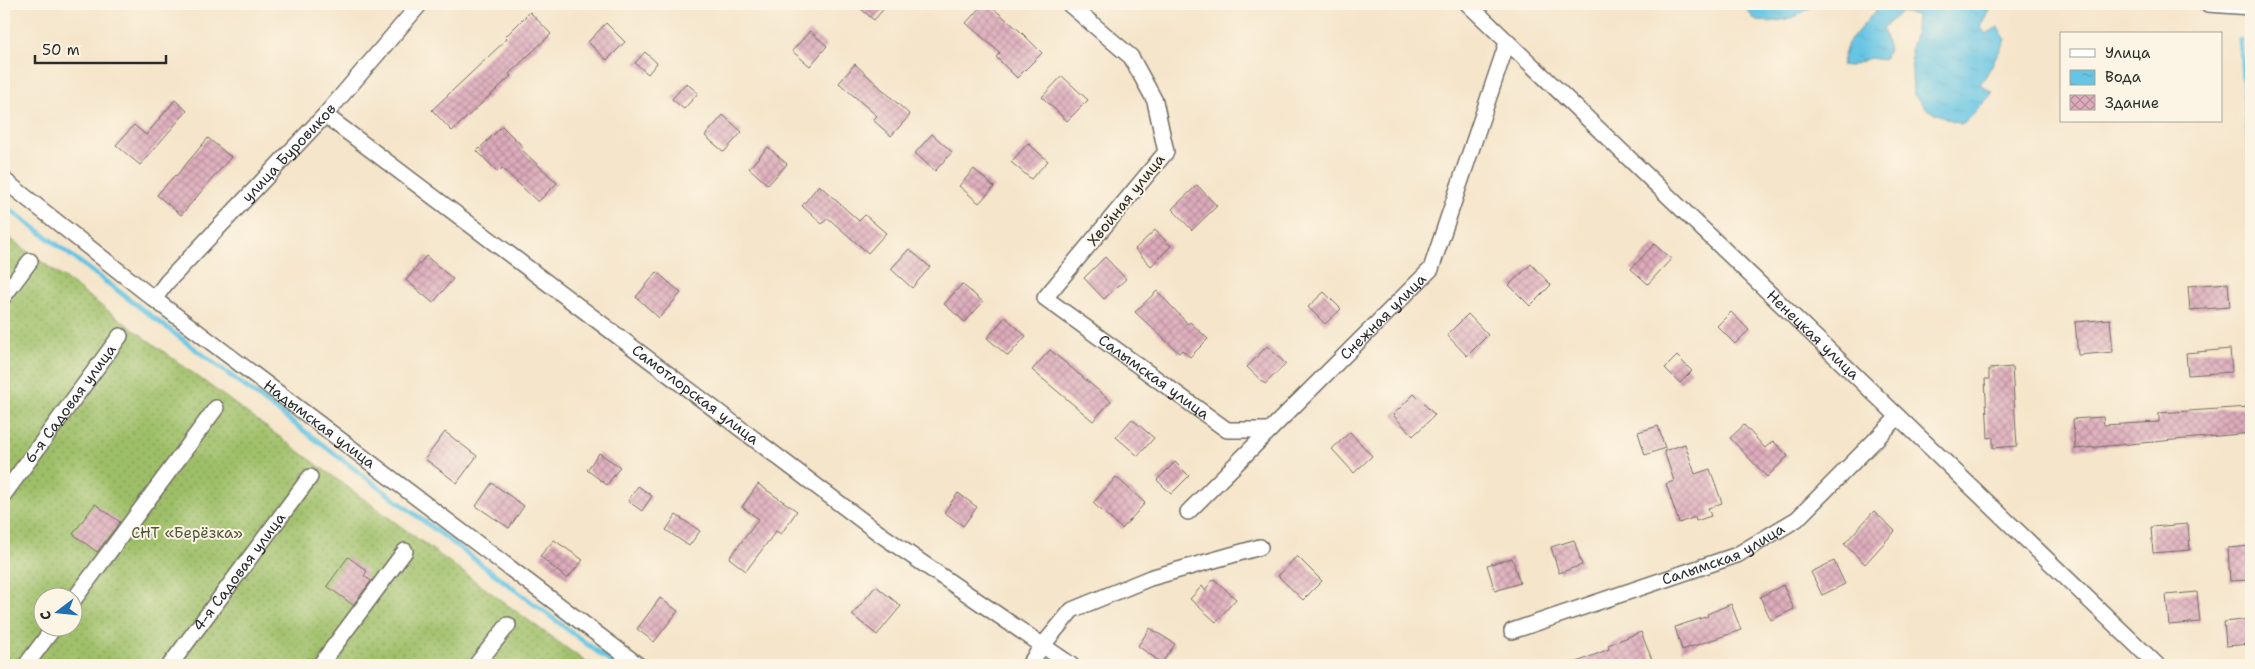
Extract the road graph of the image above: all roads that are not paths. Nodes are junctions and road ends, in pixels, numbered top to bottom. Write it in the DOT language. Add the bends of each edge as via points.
graph roads {
  1 [pos="420,4"];
  2 [pos="1069,4"];
  3 [pos="1468,4"];
  4 [pos="2208,4"];
  5 [pos="2251,7"];
  6 [pos="1507,43"];
  7 [pos="325,115"];
  8 [pos="4,180"];
  9 [pos="30,261"];
  10 [pos="4,296"];
  11 [pos="1045,298"];
  12 [pos="154,299"];
  13 [pos="120,336"];
  14 [pos="216,408"];
  15 [pos="1898,418"];
  16 [pos="1270,430"];
  17 [pos="310,478"];
  18 [pos="4,494"];
  19 [pos="1188,512"];
  20 [pos="1260,547"];
  21 [pos="405,551"];
  22 [pos="82,589"];
  23 [pos="508,624"];
  24 [pos="1512,631"];
  25 [pos="48,636"];
  26 [pos="1043,645"];
  27 [pos="26,665"];
  28 [pos="170,665"];
  29 [pos="320,665"];
  30 [pos="476,665"];
  31 [pos="638,665"];
  32 [pos="1029,665"];
  33 [pos="1071,665"];
  34 [pos="2157,665"];
  1 -- 7 [label="street, улица Буровиков"];
  2 -- 11 [label="street, Хвойная улица" via="1131,57 1155,101 1166,152"];
  3 -- 6 [label="street, Ненецкая улица"];
  4 -- 5 [label="street"];
  6 -- 15 [label="street, Ненецкая улица"];
  6 -- 16 [label="street, Снежная улица" via="1431,269"];
  7 -- 12 [label="street, улица Буровиков"];
  7 -- 26 [label="street, Самотлорская улица" via="880,534"];
  8 -- 12 [label="street, Надымская улица"];
  9 -- 10 [label="street"];
  11 -- 16 [label="street, Салымская улица" via="1227,430"];
  12 -- 31 [label="street, Надымская улица"];
  13 -- 18 [label="street, 6-я Садовая улица"];
  14 -- 22 [label="street"];
  15 -- 24 [label="street, Салымская улица" via="1797,519 1737,555"];
  15 -- 34 [label="street, Ненецкая улица"];
  16 -- 19 [label="street, Снежная улица"];
  17 -- 28 [label="street, 4-я Садовая улица"];
  20 -- 26 [label="street" via="1150,578 1072,610"];
  21 -- 29 [label="street"];
  23 -- 30 [label="street"];
  25 -- 27 [label="street"];
  26 -- 32 [label="street"];
  26 -- 33 [label="street, Самотлорская улица"];
}
